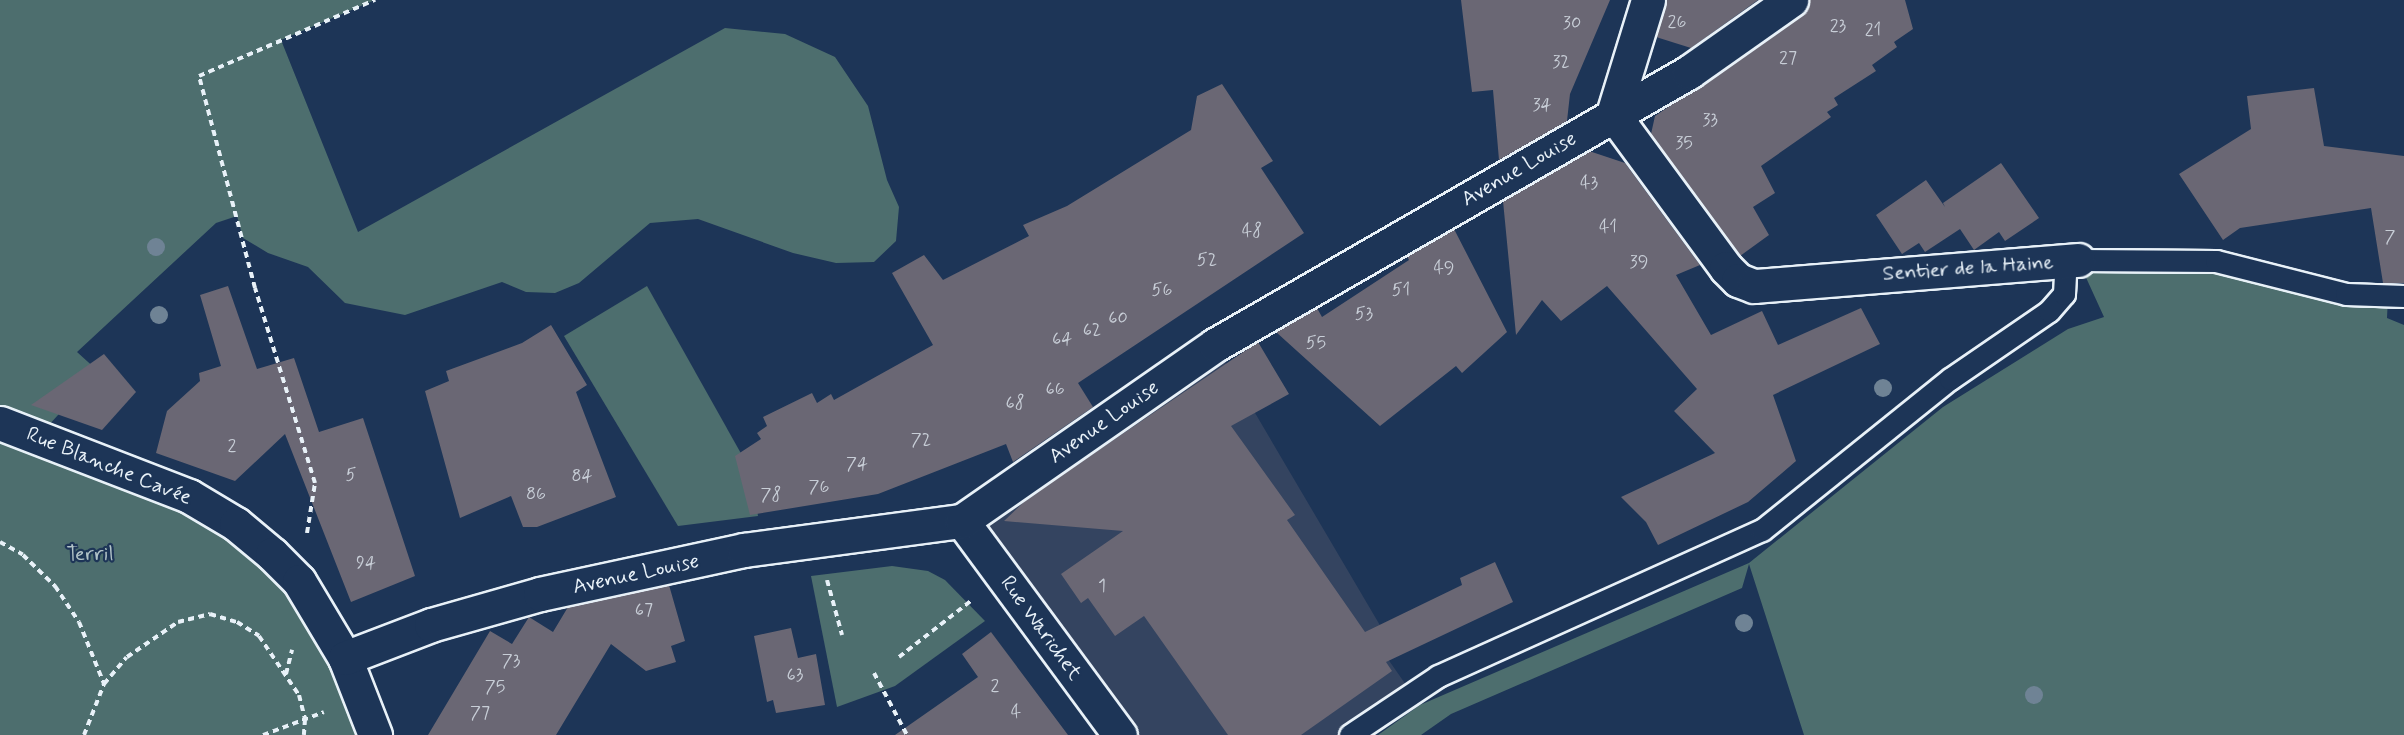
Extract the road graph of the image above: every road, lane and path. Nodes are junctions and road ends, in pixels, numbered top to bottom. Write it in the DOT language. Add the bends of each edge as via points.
graph roads {
  1 [pos="375,0"];
  2 [pos="1648,0"];
  3 [pos="1791,0"];
  4 [pos="1613,114"];
  5 [pos="2072,260"];
  6 [pos="2404,296"];
  7 [pos="0,423"];
  8 [pos="962,521"];
  9 [pos="816,540"];
  10 [pos="0,542"];
  11 [pos="1002,576"];
  12 [pos="299,581"];
  13 [pos="842,635"];
  14 [pos="899,657"];
  15 [pos="345,658"];
  16 [pos="874,673"];
  17 [pos="104,684"];
  18 [pos="360,698"];
  19 [pos="305,719"];
  20 [pos="84,735"];
  21 [pos="263,735"];
  22 [pos="304,735"];
  23 [pos="375,735"];
  24 [pos="907,735"];
  25 [pos="1120,735"];
  26 [pos="1350,735"];
  1 -- 12 [label="path" via="200,76 255,288 315,483"];
  2 -- 4 [label="street"];
  3 -- 4 [label="street, Avenue Louise" via="1689,72"];
  4 -- 5 [label="street, Sentier de la Haine" via="1726,268 1738,280 1754,286"];
  4 -- 8 [label="street, Avenue Louise" via="1215,345"];
  5 -- 6 [label="lane, Sentier de la Haine" via="2216,261 2346,294"];
  5 -- 26 [label="lane" via="2064,294 2049,311 1950,380 1762,530 1438,676"];
  7 -- 12 [label="street, Rue Blanche Cavée" via="189,496 236,524"];
  8 -- 9 [label="street, Avenue Louise"];
  8 -- 11 [label="street, Rue Warichet"];
  9 -- 13 [label="path"];
  9 -- 15 [label="street, Avenue Louise" via="744,550 540,594 431,625"];
  10 -- 17 [label="path" via="23,555 55,586 79,622"];
  11 -- 14 [label="path"];
  11 -- 25 [label="street, Rue Warichet"];
  12 -- 15 [label="street, Rue Blanche Cavée"];
  15 -- 18 [label="street, Rue Blanche Cavée"];
  16 -- 24 [label="path"];
  17 -- 19 [label="path" via="127,657 178,622 210,614 237,622 259,636 299,695"];
  17 -- 20 [label="path"];
  18 -- 19 [label="path"];
  18 -- 23 [label="street, Rue Blanche Cavée"];
  19 -- 21 [label="path"];
  19 -- 22 [label="path"];
}
